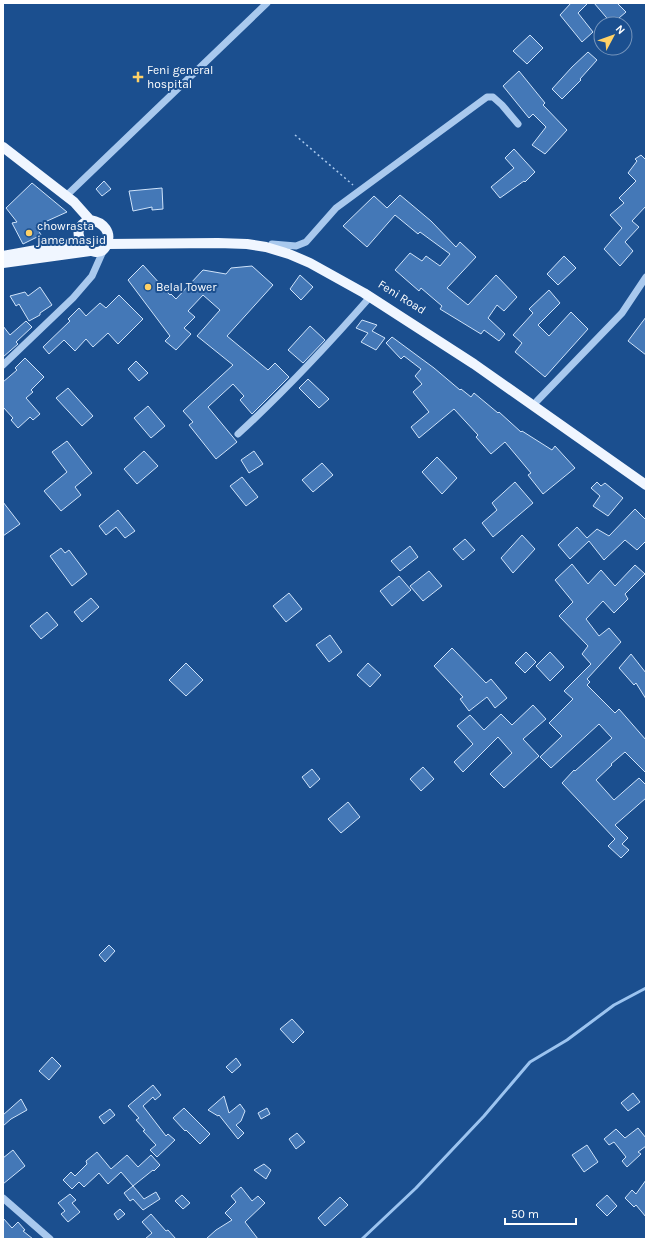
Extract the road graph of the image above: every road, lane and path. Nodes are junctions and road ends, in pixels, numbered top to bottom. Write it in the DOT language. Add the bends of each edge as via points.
graph roads {
  1 [pos="266,3"];
  2 [pos="518,124"];
  3 [pos="295,135"];
  4 [pos="3,147"];
  5 [pos="360,192"];
  6 [pos="66,196"];
  7 [pos="90,220"];
  8 [pos="81,242"];
  9 [pos="107,244"];
  10 [pos="272,244"];
  11 [pos="90,251"];
  12 [pos="3,256"];
  13 [pos="3,264"];
  14 [pos="646,277"];
  15 [pos="370,298"];
  16 [pos="3,365"];
  17 [pos="537,400"];
  18 [pos="238,434"];
  19 [pos="646,478"];
  20 [pos="646,485"];
  21 [pos="3,1198"];
  22 [pos="50,1239"];
  1 -- 6 [label="street"];
  2 -- 5 [label="street" via="502,104 493,97 487,97"];
  3 -- 5 [label="path"];
  4 -- 6 [label="main road"];
  5 -- 10 [label="street" via="336,208 302,245"];
  6 -- 7 [label="main road"];
  7 -- 8 [label="main road" via="80,227"];
  7 -- 9 [label="main road" via="97,221 105,227"];
  8 -- 11 [label="main road"];
  8 -- 12 [label="main road"];
  9 -- 10 [label="main road, Feni Road" via="218,238"];
  9 -- 11 [label="main road" via="98,251"];
  9 -- 15 [label="main road" via="218,243 266,247 310,263"];
  9 -- 16 [label="street" via="92,276 73,298"];
  10 -- 17 [label="main road, Feni Road" via="305,255 329,267"];
  11 -- 13 [label="main road"];
  14 -- 17 [label="street" via="622,313"];
  15 -- 18 [label="street" via="326,348"];
  15 -- 20 [label="main road" via="474,364"];
  17 -- 19 [label="main road, Feni Road"];
  21 -- 22 [label="street"];
}
